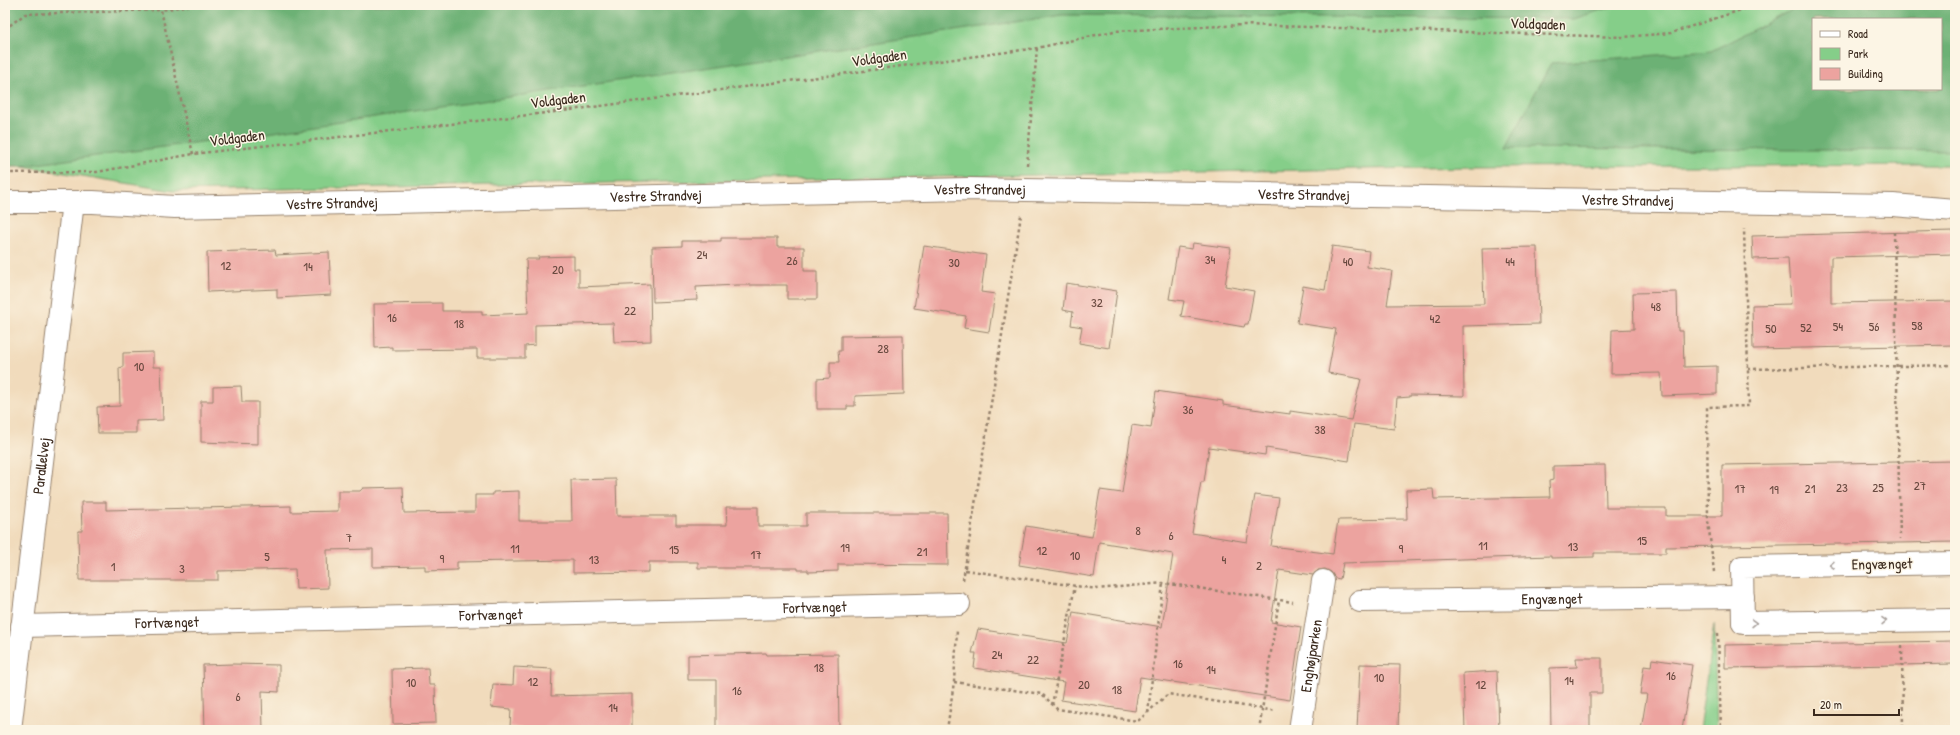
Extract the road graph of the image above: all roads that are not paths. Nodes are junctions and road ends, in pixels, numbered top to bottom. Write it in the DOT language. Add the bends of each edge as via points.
graph roads {
  1 [pos="5,202"];
  2 [pos="73,202"];
  3 [pos="1955,210"];
  4 [pos="1955,563"];
  5 [pos="1323,582"];
  6 [pos="1743,597"];
  7 [pos="1360,601"];
  8 [pos="959,604"];
  9 [pos="1955,620"];
  10 [pos="22,626"];
  11 [pos="1302,722"];
  12 [pos="10,730"];
  1 -- 2 [label="street, Vestre Strandvej"];
  2 -- 3 [label="street, Vestre Strandvej" via="183,206 951,189 1893,205"];
  2 -- 10 [label="street, Parallelvej"];
  4 -- 6 [label="street, Engvænget, one-way" via="1742,567"];
  5 -- 11 [label="street, Enghøjparken"];
  6 -- 7 [label="street, Engvænget"];
  6 -- 9 [label="street, Engvænget, one-way" via="1743,623"];
  8 -- 10 [label="street, Fortvænget"];
  10 -- 12 [label="street, Parallelvej"];
}
